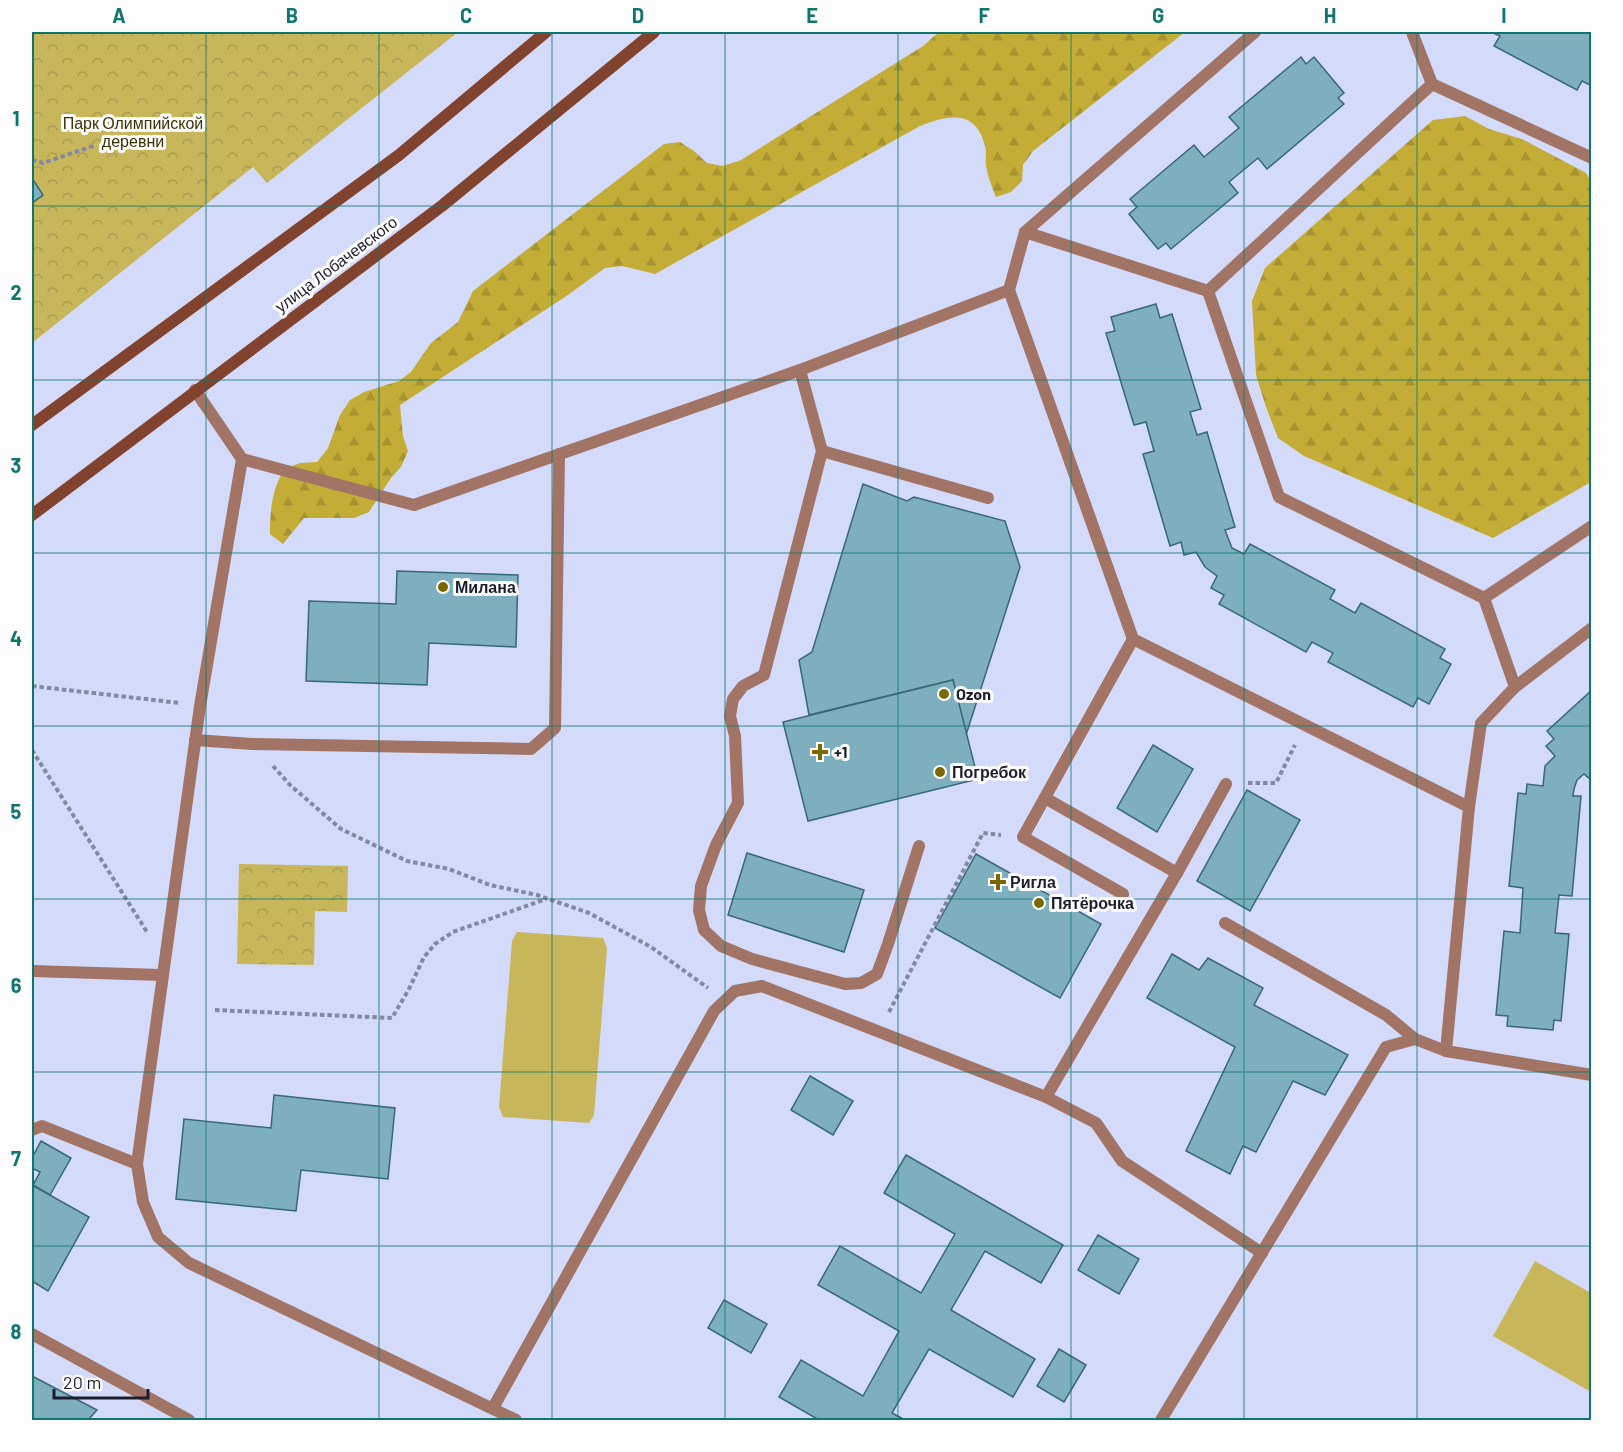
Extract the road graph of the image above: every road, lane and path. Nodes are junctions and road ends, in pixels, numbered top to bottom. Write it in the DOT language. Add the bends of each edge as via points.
graph roads {
  1 [pos="546,32"];
  2 [pos="654,32"];
  3 [pos="1255,32"];
  4 [pos="1412,32"];
  5 [pos="1432,84"];
  6 [pos="96,145"];
  7 [pos="1592,158"];
  8 [pos="32,160"];
  9 [pos="1025,232"];
  10 [pos="1009,290"];
  11 [pos="1208,291"];
  12 [pos="800,370"];
  13 [pos="195,390"];
  14 [pos="32,425"];
  15 [pos="822,451"];
  16 [pos="559,454"];
  17 [pos="242,459"];
  18 [pos="988,498"];
  19 [pos="32,515"];
  20 [pos="1592,526"];
  21 [pos="1484,598"];
  22 [pos="1592,628"];
  23 [pos="1133,639"];
  24 [pos="32,686"];
  25 [pos="1515,687"];
  26 [pos="200,706"];
  27 [pos="1304,725"];
  28 [pos="195,740"];
  29 [pos="252,744"];
  30 [pos="32,750"];
  31 [pos="1226,784"];
  32 [pos="1045,798"];
  33 [pos="1469,807"];
  34 [pos="1023,837"];
  35 [pos="919,846"];
  36 [pos="1177,873"];
  37 [pos="1123,894"];
  38 [pos="547,899"];
  39 [pos="1225,923"];
  40 [pos="164,960"];
  41 [pos="32,971"];
  42 [pos="162,975"];
  43 [pos="725,1000"];
  44 [pos="215,1010"];
  45 [pos="879,1031"];
  46 [pos="1415,1039"];
  47 [pos="1446,1051"];
  48 [pos="1592,1074"];
  49 [pos="1046,1097"];
  50 [pos="32,1130"];
  51 [pos="137,1164"];
  52 [pos="1262,1253"];
  53 [pos="32,1334"];
  54 [pos="493,1408"];
  55 [pos="189,1420"];
  56 [pos="516,1420"];
  57 [pos="1161,1420"];
  1 -- 14 [label="main road" via="399,155"];
  2 -- 13 [label="main road, улица Лобачевского" via="443,205"];
  3 -- 9 [label="street"];
  4 -- 5 [label="street"];
  5 -- 7 [label="street"];
  5 -- 11 [label="street"];
  6 -- 8 [label="path" via="43,163"];
  9 -- 10 [label="street"];
  9 -- 11 [label="street"];
  10 -- 12 [label="street"];
  10 -- 23 [label="street"];
  11 -- 21 [label="street" via="1279,497"];
  12 -- 15 [label="street"];
  12 -- 16 [label="street"];
  13 -- 17 [label="street"];
  13 -- 19 [label="main road, улица Лобачевского"];
  15 -- 18 [label="street"];
  15 -- 35 [label="street" via="764,675 743,686 733,699 730,716 735,736 738,803 701,886 699,910 704,930 721,946 752,959 845,984 861,983 877,974"];
  16 -- 17 [label="street" via="414,505"];
  16 -- 29 [label="street" via="555,728 531,749"];
  17 -- 26 [label="street"];
  20 -- 21 [label="street"];
  21 -- 25 [label="street"];
  22 -- 25 [label="street"];
  23 -- 27 [label="street"];
  23 -- 32 [label="street"];
  24 -- 26 [label="path"];
  25 -- 33 [label="street" via="1481,723"];
  26 -- 28 [label="street"];
  27 -- 31 [label="path" via="1276,783"];
  27 -- 33 [label="street"];
  28 -- 29 [label="street"];
  28 -- 40 [label="street"];
  29 -- 38 [label="path" via="290,785 341,829 406,861 448,869 490,885"];
  30 -- 40 [label="path"];
  31 -- 36 [label="street"];
  32 -- 34 [label="street"];
  32 -- 36 [label="street"];
  33 -- 47 [label="street"];
  34 -- 37 [label="street"];
  34 -- 45 [label="path" via="983,833"];
  36 -- 49 [label="street"];
  38 -- 43 [label="path" via="589,913 651,947"];
  38 -- 44 [label="path" via="453,932 435,944 392,1018"];
  39 -- 46 [label="street" via="1386,1015"];
  40 -- 42 [label="street"];
  41 -- 42 [label="street"];
  42 -- 51 [label="street"];
  43 -- 45 [label="street" via="735,992 762,986"];
  43 -- 54 [label="street" via="714,1011"];
  45 -- 49 [label="street"];
  46 -- 47 [label="street"];
  46 -- 52 [label="street" via="1386,1047"];
  47 -- 48 [label="street"];
  49 -- 52 [label="street" via="1096,1123 1122,1161"];
  50 -- 51 [label="street" via="42,1126"];
  51 -- 54 [label="street" via="143,1202 158,1237 189,1263"];
  52 -- 57 [label="street"];
  53 -- 55 [label="street"];
  54 -- 56 [label="street"];
}
